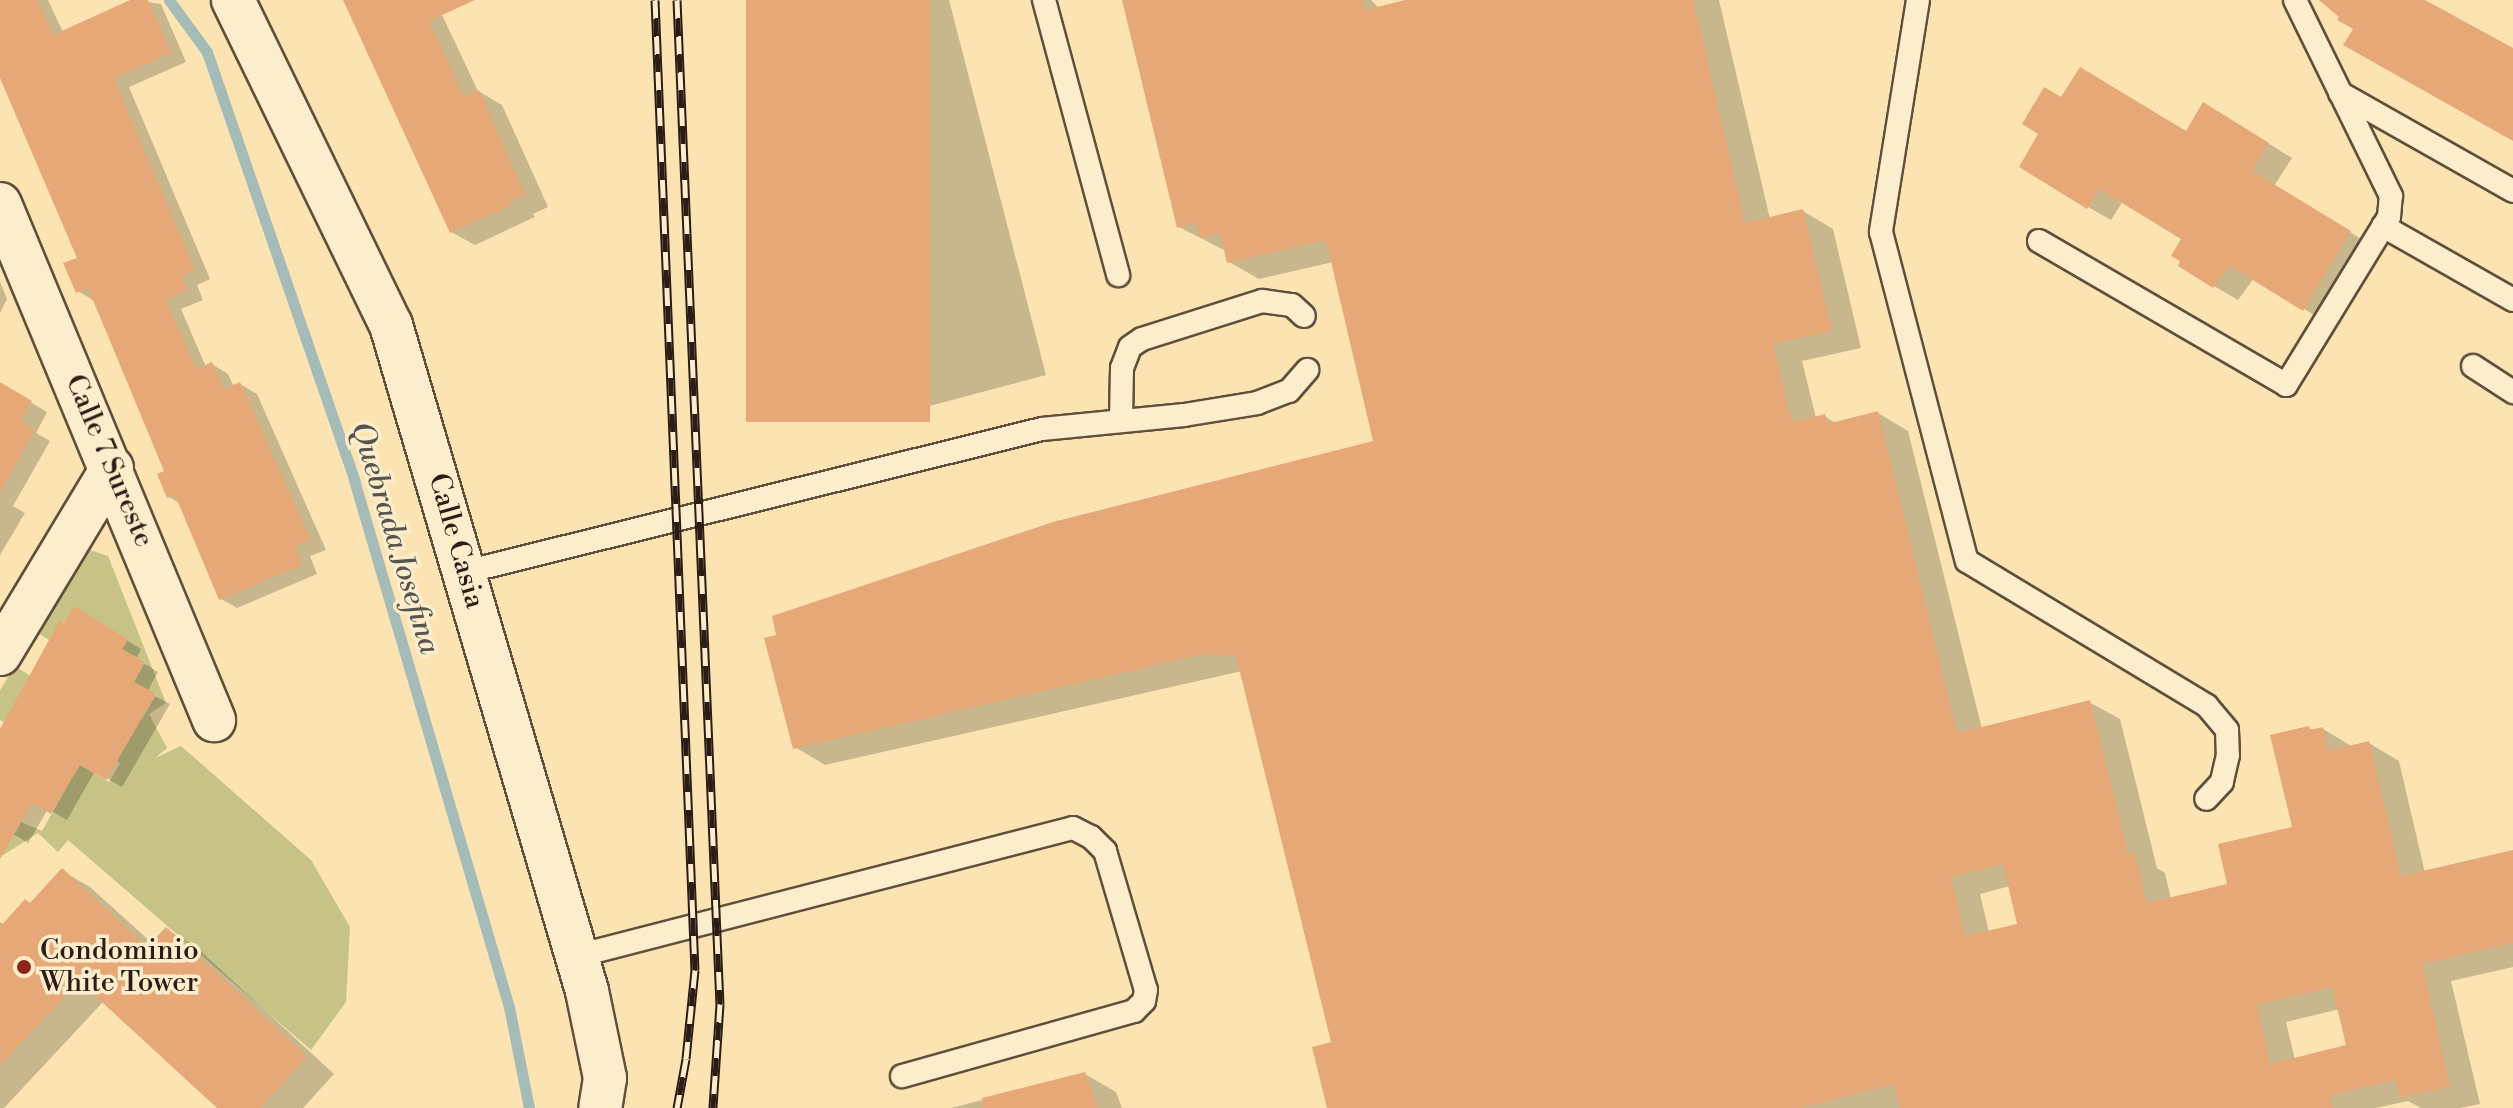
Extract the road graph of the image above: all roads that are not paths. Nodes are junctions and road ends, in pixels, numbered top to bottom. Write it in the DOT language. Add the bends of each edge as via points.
graph roads {
  1 [pos="233,0"];
  2 [pos="1044,0"];
  3 [pos="1918,0"];
  4 [pos="2295,0"];
  5 [pos="2339,92"];
  6 [pos="2513,191"];
  7 [pos="0,204"];
  8 [pos="2383,226"];
  9 [pos="2039,241"];
  10 [pos="1118,275"];
  11 [pos="2513,300"];
  12 [pos="1304,316"];
  13 [pos="2473,366"];
  14 [pos="1307,370"];
  15 [pos="2513,392"];
  16 [pos="1121,420"];
  17 [pos="112,468"];
  18 [pos="465,572"];
  19 [pos="0,654"];
  20 [pos="214,720"];
  21 [pos="2206,799"];
  22 [pos="577,956"];
  23 [pos="902,1076"];
  24 [pos="600,1108"];
  1 -- 18 [label="street, Calle Casia" via="391,325"];
  2 -- 10 [label="lane"];
  3 -- 21 [label="lane" via="1881,232 1967,561 2207,706 2227,730 2228,755 2222,782"];
  4 -- 5 [label="lane"];
  5 -- 6 [label="lane"];
  5 -- 8 [label="lane" via="2391,196"];
  7 -- 17 [label="street, Calle 7 Sureste"];
  8 -- 9 [label="lane" via="2286,385"];
  8 -- 11 [label="lane"];
  12 -- 16 [label="lane" via="1292,305 1262,301 1139,331 1122,368"];
  13 -- 15 [label="lane"];
  14 -- 16 [label="lane" via="1289,391 1257,403"];
  16 -- 18 [label="lane" via="1042,429"];
  17 -- 19 [label="street"];
  17 -- 20 [label="street, Calle 7 Sureste"];
  18 -- 22 [label="street, Calle Casia"];
  22 -- 23 [label="lane" via="1073,828 1091,837 1105,851 1146,990 1144,1001 1134,1011"];
  22 -- 24 [label="street, Calle Casia" via="605,1078"];
}
